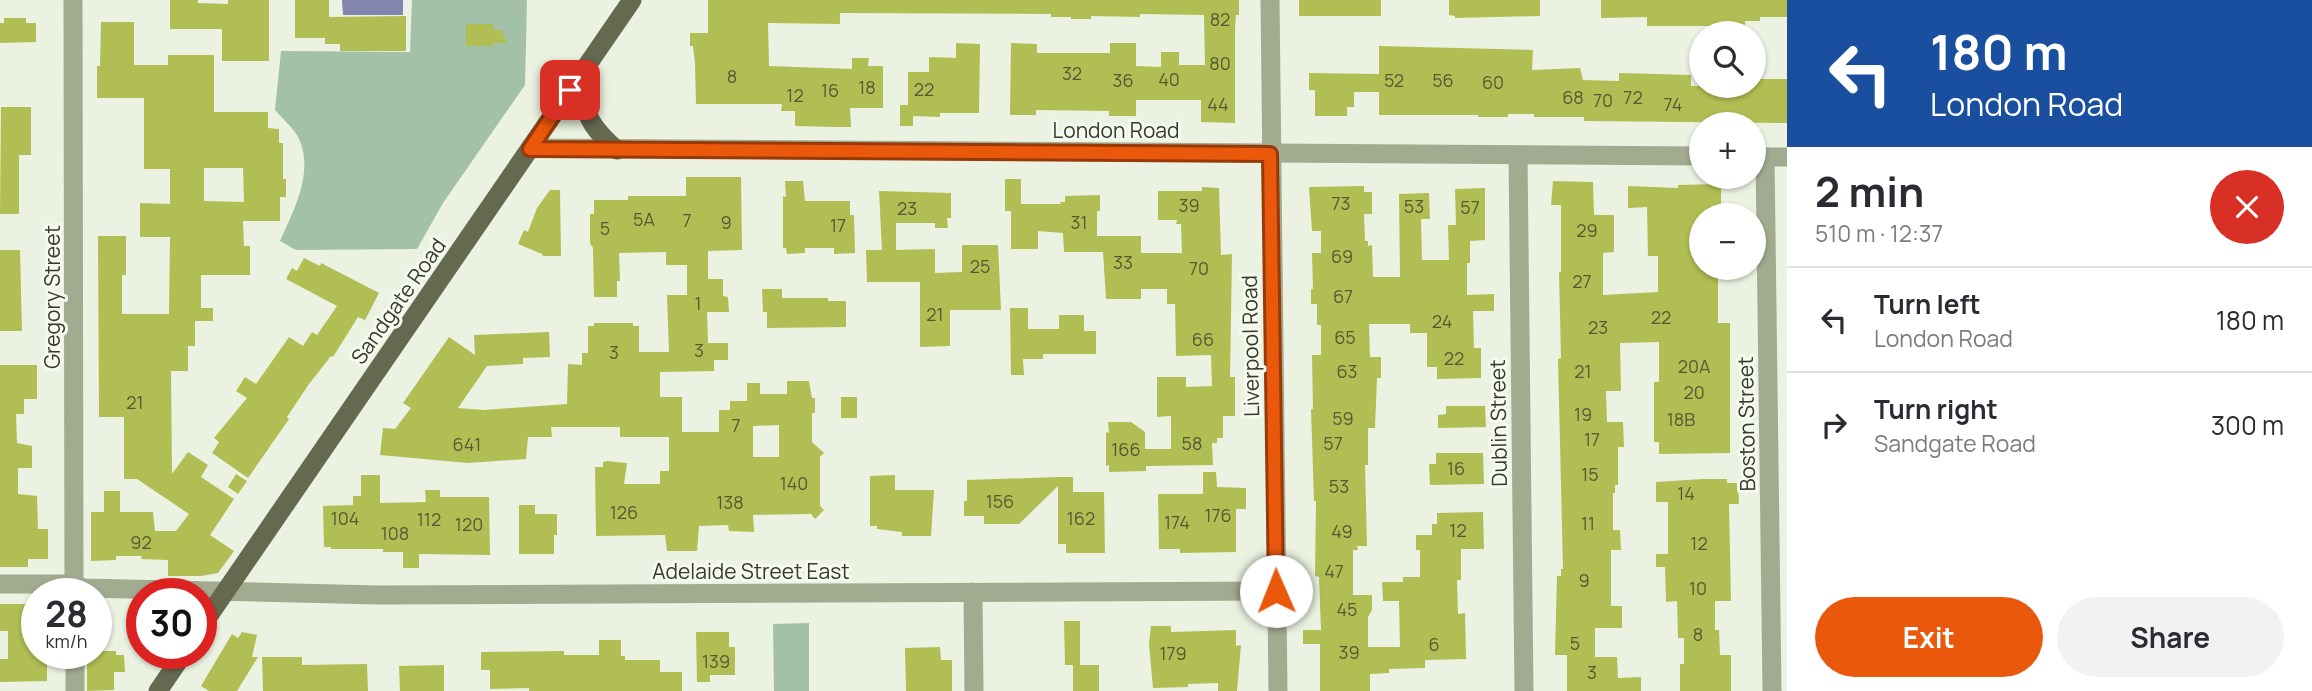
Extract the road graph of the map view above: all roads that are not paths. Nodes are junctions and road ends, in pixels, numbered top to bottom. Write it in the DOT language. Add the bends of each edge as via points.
graph roads {
  1 [pos="73,0"];
  2 [pos="632,0"];
  3 [pos="1270,0"];
  4 [pos="584,70"];
  5 [pos="530,149"];
  6 [pos="617,150"];
  7 [pos="1270,154"];
  8 [pos="1518,155"];
  9 [pos="1689,156"];
  10 [pos="1766,157"];
  11 [pos="1787,157"];
  12 [pos="1760,189"];
  13 [pos="74,578"];
  14 [pos="0,584"];
  15 [pos="21,584"];
  16 [pos="112,590"];
  17 [pos="227,591"];
  18 [pos="1276,591"];
  19 [pos="973,592"];
  20 [pos="217,605"];
  21 [pos="75,669"];
  22 [pos="173,669"];
  23 [pos="75,691"];
  24 [pos="158,691"];
  25 [pos="974,691"];
  26 [pos="1278,691"];
  27 [pos="1524,691"];
  28 [pos="1772,691"];
  1 -- 13 [label="street, Gregory Street"];
  2 -- 4 [label="highway, Sandgate Road"];
  3 -- 7 [label="street, Liverpool Road"];
  4 -- 5 [label="highway, Sandgate Road"];
  4 -- 6 [label="highway" via="583,102 589,121"];
  5 -- 6 [label="street, London Road"];
  5 -- 17 [label="highway, Sandgate Road"];
  6 -- 7 [label="street, London Road"];
  7 -- 8 [label="street, London Road"];
  7 -- 18 [label="street, Liverpool Road"];
  8 -- 9 [label="street, London Road"];
  8 -- 27 [label="street, Dublin Street"];
  10 -- 11 [label="street"];
  12 -- 28 [label="street, Boston Street"];
  14 -- 15 [label="street, Adelaide Street East"];
  16 -- 17 [label="street, Adelaide Street East"];
  17 -- 19 [label="street, Adelaide Street East" via="379,595"];
  17 -- 20 [label="highway, Sandgate Road"];
  18 -- 19 [label="street, Adelaide Street East"];
  18 -- 26 [label="street, Liverpool Road"];
  19 -- 25 [label="street"];
  21 -- 23 [label="street"];
  22 -- 24 [label="highway"];
}
